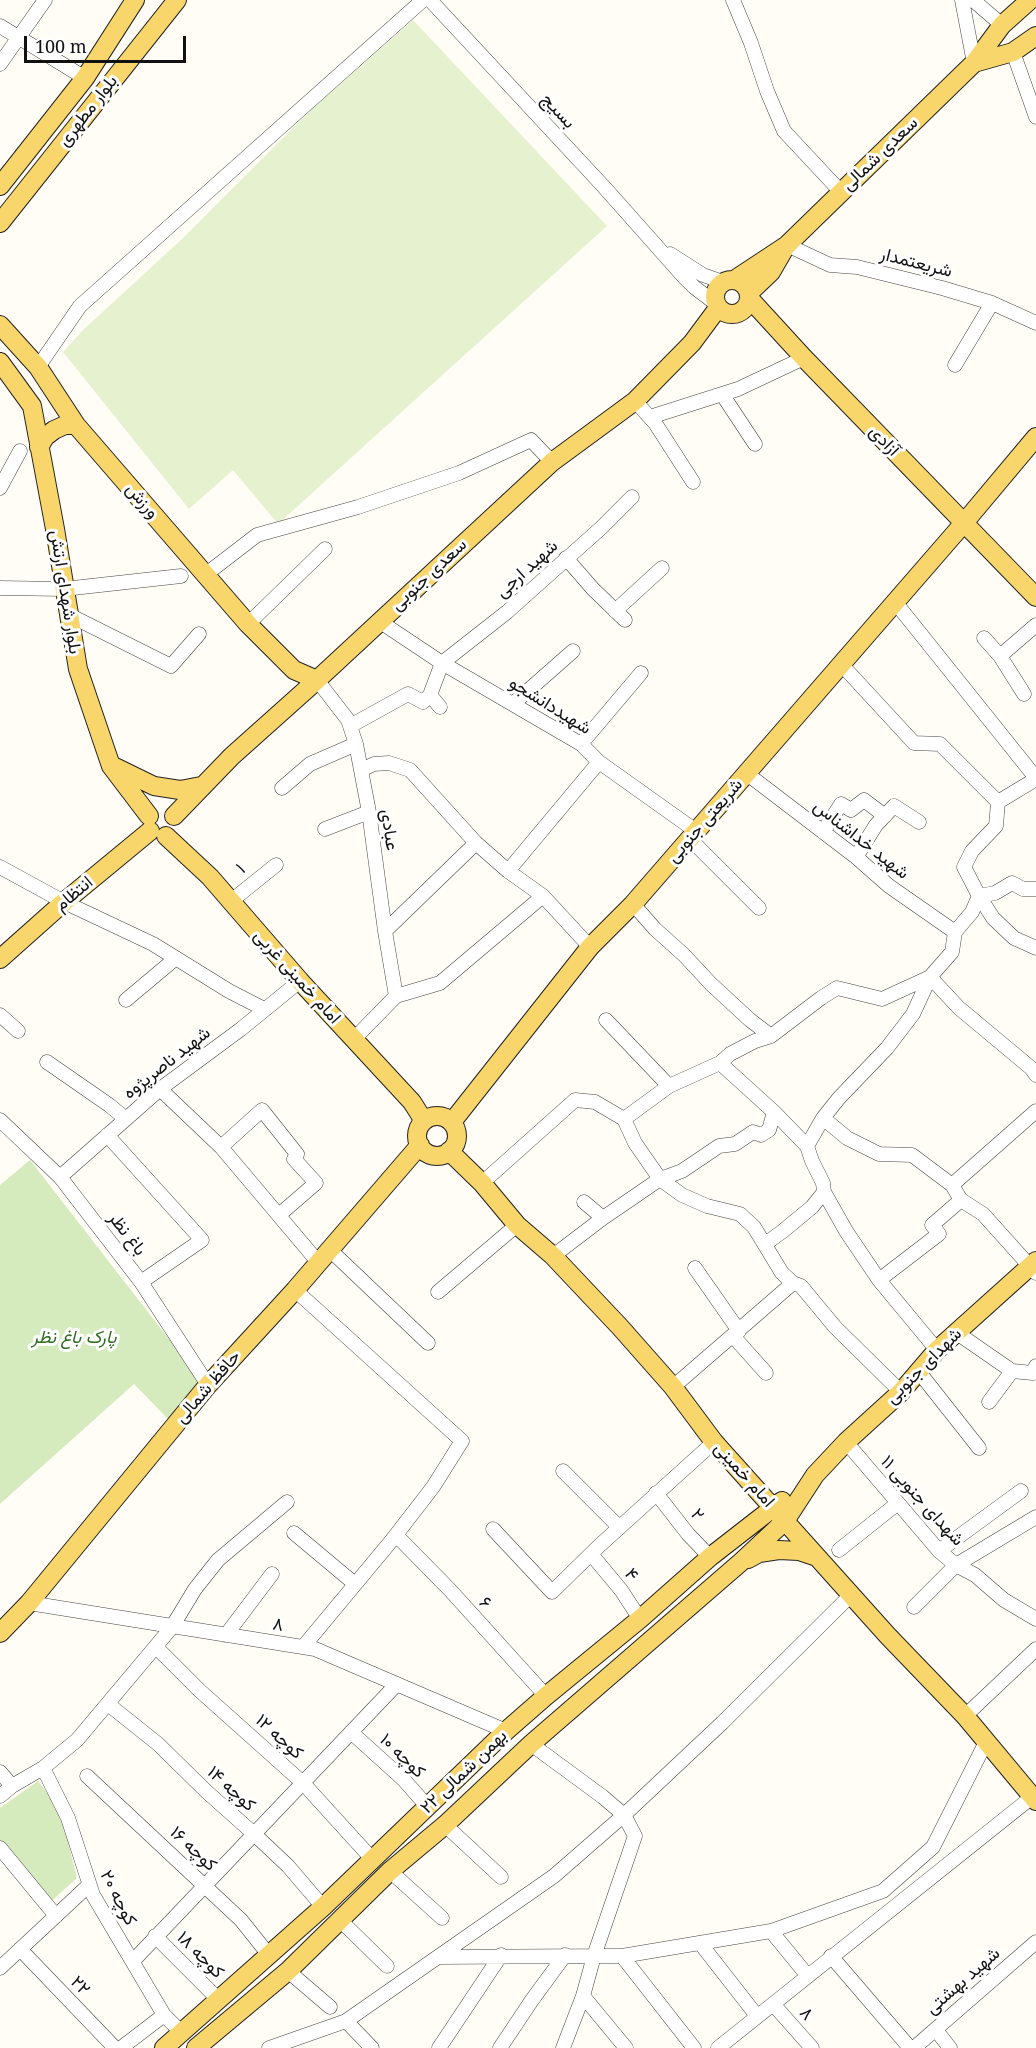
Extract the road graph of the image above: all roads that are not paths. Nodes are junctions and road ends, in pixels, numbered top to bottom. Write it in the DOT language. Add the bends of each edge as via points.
graph roads {
  1 [pos="45,0"];
  2 [pos="135,0"];
  3 [pos="177,0"];
  4 [pos="423,0"];
  5 [pos="430,0"];
  6 [pos="452,0"];
  7 [pos="733,0"];
  8 [pos="962,0"];
  9 [pos="973,0"];
  10 [pos="1030,0"];
  11 [pos="441,11"];
  12 [pos="1002,25"];
  13 [pos="0,26"];
  14 [pos="19,36"];
  15 [pos="1032,39"];
  16 [pos="1013,52"];
  17 [pos="974,63"];
  18 [pos="0,64"];
  19 [pos="85,78"];
  20 [pos="1036,117"];
  21 [pos="0,186"];
  22 [pos="840,192"];
  23 [pos="0,223"];
  24 [pos="786,245"];
  25 [pos="658,247"];
  26 [pos="728,281"];
  27 [pos="992,303"];
  28 [pos="735,304"];
  29 [pos="1036,323"];
  30 [pos="0,325"];
  31 [pos="804,358"];
  32 [pos="0,362"];
  33 [pos="955,365"];
  34 [pos="38,367"];
  35 [pos="722,394"];
  36 [pos="57,396"];
  37 [pos="635,401"];
  38 [pos="32,406"];
  39 [pos="650,417"];
  40 [pos="76,425"];
  41 [pos="1036,437"];
  42 [pos="755,444"];
  43 [pos="39,447"];
  44 [pos="20,451"];
  45 [pos="552,462"];
  46 [pos="693,482"];
  47 [pos="0,488"];
  48 [pos="632,497"];
  49 [pos="963,524"];
  50 [pos="325,549"];
  51 [pos="566,558"];
  52 [pos="662,568"];
  53 [pos="205,575"];
  54 [pos="182,576"];
  55 [pos="0,588"];
  56 [pos="64,589"];
  57 [pos="1036,597"];
  58 [pos="895,602"];
  59 [pos="69,615"];
  60 [pos="379,621"];
  61 [pos="248,624"];
  62 [pos="1036,625"];
  63 [pos="199,634"];
  64 [pos="984,638"];
  65 [pos="573,651"];
  66 [pos="1000,656"];
  67 [pos="442,663"];
  68 [pos="841,664"];
  69 [pos="294,670"];
  70 [pos="641,673"];
  71 [pos="317,680"];
  72 [pos="1024,694"];
  73 [pos="430,695"];
  74 [pos="291,702"];
  75 [pos="514,703"];
  76 [pos="441,707"];
  77 [pos="350,726"];
  78 [pos="356,744"];
  79 [pos="581,744"];
  80 [pos="598,762"];
  81 [pos="111,766"];
  82 [pos="361,770"];
  83 [pos="746,773"];
  84 [pos="1036,779"];
  85 [pos="201,786"];
  86 [pos="282,789"];
  87 [pos="998,802"];
  88 [pos="369,813"];
  89 [pos="174,816"];
  90 [pos="885,816"];
  91 [pos="919,822"];
  92 [pos="155,828"];
  93 [pos="326,829"];
  94 [pos="822,832"];
  95 [pos="693,834"];
  96 [pos="476,843"];
  97 [pos="856,856"];
  98 [pos="276,865"];
  99 [pos="0,867"];
  100 [pos="508,871"];
  101 [pos="1036,889"];
  102 [pos="543,896"];
  103 [pos="979,896"];
  104 [pos="64,902"];
  105 [pos="230,902"];
  106 [pos="633,904"];
  107 [pos="759,908"];
  108 [pos="385,931"];
  109 [pos="955,932"];
  110 [pos="590,947"];
  111 [pos="1036,948"];
  112 [pos="176,958"];
  113 [pos="0,959"];
  114 [pos="930,977"];
  115 [pos="300,981"];
  116 [pos="396,996"];
  117 [pos="126,1000"];
  118 [pos="264,1009"];
  119 [pos="0,1015"];
  120 [pos="606,1020"];
  121 [pos="18,1031"];
  122 [pos="771,1036"];
  123 [pos="354,1040"];
  124 [pos="47,1062"];
  125 [pos="720,1063"];
  126 [pos="1036,1075"];
  127 [pos="669,1086"];
  128 [pos="160,1089"];
  129 [pos="1036,1111"];
  130 [pos="774,1112"];
  131 [pos="824,1118"];
  132 [pos="126,1119"];
  133 [pos="624,1119"];
  134 [pos="0,1120"];
  135 [pos="424,1121"];
  136 [pos="452,1122"];
  137 [pos="107,1135"];
  138 [pos="420,1145"];
  139 [pos="807,1146"];
  140 [pos="221,1147"];
  141 [pos="449,1151"];
  142 [pos="60,1177"];
  143 [pos="660,1179"];
  144 [pos="482,1183"];
  145 [pos="952,1185"];
  146 [pos="824,1192"];
  147 [pos="962,1200"];
  148 [pos="584,1202"];
  149 [pos="279,1215"];
  150 [pos="603,1218"];
  151 [pos="517,1225"];
  152 [pos="765,1244"];
  153 [pos="324,1255"];
  154 [pos="553,1256"];
  155 [pos="1034,1267"];
  156 [pos="695,1268"];
  157 [pos="879,1280"];
  158 [pos="141,1282"];
  159 [pos="793,1283"];
  160 [pos="295,1290"];
  161 [pos="438,1292"];
  162 [pos="736,1333"];
  163 [pos="957,1333"];
  164 [pos="428,1343"];
  165 [pos="937,1350"];
  166 [pos="1012,1371"];
  167 [pos="919,1372"];
  168 [pos="1035,1372"];
  169 [pos="766,1373"];
  170 [pos="208,1385"];
  171 [pos="673,1387"];
  172 [pos="901,1392"];
  173 [pos="990,1402"];
  174 [pos="714,1442"];
  175 [pos="846,1442"];
  176 [pos="979,1448"];
  177 [pos="563,1471"];
  178 [pos="1021,1491"];
  179 [pos="656,1493"];
  180 [pos="287,1502"];
  181 [pos="898,1503"];
  182 [pos="779,1514"];
  183 [pos="1036,1517"];
  184 [pos="619,1527"];
  185 [pos="493,1529"];
  186 [pos="294,1533"];
  187 [pos="396,1535"];
  188 [pos="839,1550"];
  189 [pos="939,1551"];
  190 [pos="591,1554"];
  191 [pos="710,1557"];
  192 [pos="818,1557"];
  193 [pos="741,1562"];
  194 [pos="956,1565"];
  195 [pos="272,1574"];
  196 [pos="355,1584"];
  197 [pos="852,1594"];
  198 [pos="29,1604"];
  199 [pos="914,1607"];
  200 [pos="640,1619"];
  201 [pos="1036,1619"];
  202 [pos="172,1627"];
  203 [pos="0,1633"];
  204 [pos="226,1635"];
  205 [pos="156,1647"];
  206 [pos="303,1647"];
  207 [pos="1035,1653"];
  208 [pos="396,1683"];
  209 [pos="546,1696"];
  210 [pos="108,1704"];
  211 [pos="965,1716"];
  212 [pos="506,1731"];
  213 [pos="351,1732"];
  214 [pos="986,1742"];
  215 [pos="531,1744"];
  216 [pos="42,1768"];
  217 [pos="0,1772"];
  218 [pos="87,1776"];
  219 [pos="303,1783"];
  220 [pos="12,1786"];
  221 [pos="0,1796"];
  222 [pos="1034,1799"];
  223 [pos="427,1806"];
  224 [pos="624,1815"];
  225 [pos="445,1825"];
  226 [pos="253,1833"];
  227 [pos="0,1848"];
  228 [pos="373,1860"];
  229 [pos="390,1871"];
  230 [pos="501,1878"];
  231 [pos="204,1884"];
  232 [pos="89,1885"];
  233 [pos="323,1907"];
  234 [pos="56,1916"];
  235 [pos="442,1918"];
  236 [pos="341,1921"];
  237 [pos="771,1931"];
  238 [pos="155,1936"];
  239 [pos="699,1943"];
  240 [pos="20,1949"];
  241 [pos="1033,1951"];
  242 [pos="269,1955"];
  243 [pos="501,1955"];
  244 [pos="565,1955"];
  245 [pos="594,1956"];
  246 [pos="622,1956"];
  247 [pos="831,1956"];
  248 [pos="438,1957"];
  249 [pos="133,1961"];
  250 [pos="387,1966"];
  251 [pos="0,1968"];
  252 [pos="288,1971"];
  253 [pos="807,1975"];
  254 [pos="583,1996"];
  255 [pos="219,2000"];
  256 [pos="773,2004"];
  257 [pos="330,2007"];
  258 [pos="164,2015"];
  259 [pos="757,2016"];
  260 [pos="346,2022"];
  261 [pos="936,2030"];
  262 [pos="182,2033"];
  263 [pos="276,2047"];
  264 [pos="115,2048"];
  265 [pos="121,2048"];
  266 [pos="164,2048"];
  267 [pos="196,2048"];
  268 [pos="372,2048"];
  269 [pos="439,2048"];
  270 [pos="500,2048"];
  271 [pos="563,2048"];
  272 [pos="626,2048"];
  273 [pos="694,2048"];
  274 [pos="718,2048"];
  275 [pos="812,2048"];
  276 [pos="910,2048"];
  277 [pos="914,2048"];
  278 [pos="950,2048"];
  1 -- 14 [label="street"];
  2 -- 19 [label="main road, بلوار مطهری"];
  3 -- 23 [label="main road, بلوار مطهری"];
  4 -- 34 [label="street" via="80,306"];
  5 -- 11 [label="street, بسیج"];
  6 -- 11 [label="street"];
  7 -- 22 [label="street" via="784,131"];
  8 -- 17 [label="street"];
  9 -- 12 [label="street"];
  10 -- 12 [label="main road, سعدی شمالی"];
  11 -- 25 [label="street, بسیج"];
  12 -- 15 [label="main road" via="1018,38"];
  12 -- 17 [label="main road, سعدی شمالی"];
  13 -- 14 [label="street"];
  14 -- 18 [label="street"];
  14 -- 19 [label="street"];
  15 -- 16 [label="main road"];
  16 -- 17 [label="main road"];
  16 -- 20 [label="street"];
  17 -- 22 [label="main road, سعدی شمالی"];
  19 -- 21 [label="main road, بلوار مطهری"];
  22 -- 24 [label="main road, سعدی شمالی"];
  24 -- 26 [label="main road"];
  24 -- 27 [label="street, شریعتمدار" via="830,265 921,282"];
  24 -- 28 [label="main road, سعدی جنوبی" via="771,272"];
  25 -- 26 [label="street" via="703,275"];
  25 -- 28 [label="street" via="688,282"];
  26 -- 28 [label="main road, آزادی" via="744,284"];
  26 -- 28 [label="main road" via="715,291"];
  27 -- 29 [label="street, شریعتمدار"];
  27 -- 33 [label="street"];
  28 -- 31 [label="main road, آزادی"];
  28 -- 37 [label="main road, سعدی جنوبی"];
  30 -- 34 [label="main road, ورزش"];
  31 -- 35 [label="street"];
  31 -- 49 [label="main road, آزادی"];
  32 -- 38 [label="main road, بلوار شهدای ارتش"];
  34 -- 36 [label="main road, ورزش"];
  35 -- 39 [label="street"];
  35 -- 42 [label="street"];
  36 -- 38 [label="main road" via="57,410 50,417 39,414"];
  36 -- 40 [label="main road, ورزش"];
  37 -- 39 [label="street"];
  37 -- 45 [label="main road, سعدی جنوبی"];
  38 -- 43 [label="main road, بلوار شهدای ارتش"];
  39 -- 46 [label="street"];
  40 -- 43 [label="main road" via="54,430"];
  40 -- 53 [label="main road, ورزش"];
  41 -- 49 [label="main road, شریعتی جنوبی"];
  43 -- 56 [label="main road, بلوار شهدای ارتش"];
  44 -- 47 [label="street"];
  45 -- 53 [label="street" via="531,440 459,473 257,535"];
  45 -- 60 [label="main road, سعدی جنوبی"];
  48 -- 51 [label="street, شهید ارجی"];
  49 -- 57 [label="main road, آزادی"];
  49 -- 58 [label="main road, شریعتی جنوبی"];
  50 -- 61 [label="street"];
  51 -- 52 [label="street" via="620,615"];
  51 -- 67 [label="street, شهید ارجی" via="507,612"];
  53 -- 61 [label="main road, ورزش"];
  54 -- 56 [label="street"];
  55 -- 56 [label="street"];
  56 -- 59 [label="main road, بلوار شهدای ارتش"];
  58 -- 68 [label="main road, شریعتی جنوبی"];
  58 -- 84 [label="street"];
  59 -- 63 [label="street" via="171,666"];
  59 -- 81 [label="main road, بلوار شهدای ارتش" via="78,669"];
  60 -- 67 [label="street, شهیددانشجو"];
  60 -- 71 [label="main road, سعدی جنوبی"];
  61 -- 69 [label="main road, ورزش"];
  62 -- 66 [label="street"];
  64 -- 66 [label="street"];
  65 -- 75 [label="street"];
  66 -- 72 [label="street"];
  67 -- 73 [label="street"];
  67 -- 75 [label="street, شهیددانشجو"];
  68 -- 83 [label="main road, شریعتی جنوبی"];
  68 -- 87 [label="street" via="914,743 940,744"];
  69 -- 71 [label="main road, ورزش"];
  69 -- 74 [label="main road"];
  70 -- 79 [label="street"];
  71 -- 74 [label="main road, سعدی جنوبی"];
  71 -- 77 [label="street, عبادی"];
  73 -- 76 [label="street"];
  73 -- 77 [label="street" via="423,702 408,694"];
  74 -- 85 [label="main road, سعدی جنوبی"];
  75 -- 79 [label="street, شهیددانشجو"];
  77 -- 78 [label="street, عبادی"];
  78 -- 82 [label="street, عبادی"];
  78 -- 86 [label="street" via="310,764"];
  79 -- 80 [label="street, شهیددانشجو"];
  80 -- 95 [label="street, شهیددانشجو"];
  80 -- 100 [label="street"];
  81 -- 85 [label="main road" via="154,786 180,790"];
  81 -- 92 [label="main road, بلوار شهدای ارتش"];
  82 -- 88 [label="street, عبادی"];
  82 -- 96 [label="street" via="389,763 410,770"];
  83 -- 94 [label="street, شهید خداشناس"];
  83 -- 95 [label="main road, شریعتی جنوبی"];
  84 -- 87 [label="street"];
  85 -- 89 [label="main road, سعدی جنوبی"];
  87 -- 103 [label="street" via="996,826 972,851 964,867"];
  88 -- 93 [label="street"];
  88 -- 108 [label="street, عبادی"];
  89 -- 92 [label="main road" via="174,828"];
  89 -- 92 [label="main road" via="161,809 152,812"];
  90 -- 91 [label="street" via="894,806"];
  90 -- 94 [label="street" via="864,800 851,810 842,804"];
  90 -- 97 [label="street"];
  92 -- 104 [label="main road, انتظام"];
  92 -- 105 [label="main road, امام خمینی غربی" via="210,877"];
  94 -- 97 [label="street, شهید خداشناس"];
  95 -- 106 [label="main road, شریعتی جنوبی"];
  95 -- 107 [label="street, شهیددانشجو"];
  96 -- 100 [label="street"];
  96 -- 108 [label="street"];
  97 -- 109 [label="street, شهید خداشناس" via="889,886"];
  98 -- 105 [label="street, ۱"];
  99 -- 104 [label="street"];
  100 -- 102 [label="street"];
  101 -- 103 [label="street" via="1023,889 1012,883"];
  102 -- 110 [label="street"];
  102 -- 116 [label="street" via="440,983"];
  103 -- 109 [label="street" via="972,912"];
  103 -- 111 [label="street" via="993,918 1014,938"];
  104 -- 112 [label="street"];
  104 -- 113 [label="main road, انتظام"];
  105 -- 115 [label="main road, امام خمینی غربی"];
  106 -- 110 [label="main road, شریعتی جنوبی"];
  106 -- 122 [label="street" via="711,984"];
  108 -- 116 [label="street, عبادی"];
  109 -- 114 [label="street" via="952,952"];
  110 -- 136 [label="main road, شریعتی جنوبی"];
  112 -- 117 [label="street"];
  112 -- 118 [label="street"];
  114 -- 122 [label="street" via="882,999 837,988"];
  114 -- 126 [label="street" via="959,1008"];
  114 -- 131 [label="street" via="913,1014"];
  115 -- 118 [label="street, شهید ناصرپژوه"];
  115 -- 123 [label="main road, امام خمینی غربی"];
  116 -- 123 [label="street"];
  118 -- 128 [label="street, شهید ناصرپژوه"];
  119 -- 121 [label="street"];
  120 -- 127 [label="street"];
  122 -- 125 [label="street" via="730,1054"];
  123 -- 135 [label="main road, امام خمینی غربی" via="412,1102"];
  124 -- 132 [label="street"];
  125 -- 127 [label="street"];
  125 -- 130 [label="street"];
  127 -- 133 [label="street"];
  128 -- 132 [label="street, شهید ناصرپژوه"];
  128 -- 140 [label="street"];
  129 -- 145 [label="street"];
  130 -- 139 [label="street"];
  130 -- 143 [label="street" via="770,1130 760,1135 753,1132 735,1144 719,1146 682,1171"];
  131 -- 139 [label="street"];
  131 -- 145 [label="street" via="847,1138 879,1154 912,1155"];
  132 -- 137 [label="street, شهید ناصرپژوه"];
  133 -- 143 [label="street"];
  133 -- 144 [label="street" via="595,1102 575,1100"];
  134 -- 142 [label="street, باغ نظر"];
  135 -- 136 [label="main road" via="436,1116"];
  135 -- 138 [label="main road" via="418,1130"];
  136 -- 141 [label="main road" via="457,1137"];
  137 -- 142 [label="street, شهید ناصرپژوه"];
  137 -- 158 [label="street" via="202,1240"];
  138 -- 141 [label="main road" via="435,1155"];
  138 -- 153 [label="main road, حافظ شمالی"];
  139 -- 146 [label="street"];
  140 -- 149 [label="street"];
  140 -- 149 [label="street" via="262,1110 297,1154 294,1159 316,1184"];
  141 -- 144 [label="main road, امام خمینی"];
  142 -- 158 [label="street, باغ نظر"];
  143 -- 150 [label="street"];
  143 -- 152 [label="street" via="682,1195 740,1214"];
  144 -- 151 [label="main road, امام خمینی"];
  145 -- 147 [label="street"];
  146 -- 152 [label="street" via="812,1207"];
  146 -- 157 [label="street"];
  147 -- 155 [label="street" via="983,1214"];
  147 -- 157 [label="street" via="932,1225 939,1234"];
  148 -- 150 [label="street"];
  149 -- 153 [label="street"];
  150 -- 154 [label="street"];
  151 -- 154 [label="main road, امام خمینی"];
  151 -- 161 [label="street"];
  152 -- 159 [label="street" via="782,1273"];
  153 -- 160 [label="main road, حافظ شمالی"];
  153 -- 164 [label="street"];
  154 -- 171 [label="main road, امام خمینی"];
  155 -- 163 [label="main road, شهدای جنوبی"];
  156 -- 162 [label="street"];
  157 -- 165 [label="street"];
  158 -- 170 [label="street, باغ نظر"];
  159 -- 162 [label="street"];
  159 -- 172 [label="street" via="801,1286 835,1327"];
  160 -- 170 [label="main road, حافظ شمالی"];
  160 -- 187 [label="street" via="462,1441"];
  162 -- 169 [label="street"];
  162 -- 171 [label="street"];
  163 -- 165 [label="main road, شهدای جنوبی"];
  163 -- 166 [label="street"];
  165 -- 167 [label="main road, شهدای جنوبی"];
  166 -- 168 [label="street"];
  166 -- 173 [label="street"];
  167 -- 172 [label="main road, شهدای جنوبی"];
  167 -- 176 [label="street"];
  170 -- 198 [label="main road, حافظ شمالی"];
  171 -- 174 [label="main road, امام خمینی"];
  172 -- 175 [label="main road, شهدای جنوبی"];
  174 -- 179 [label="street"];
  174 -- 182 [label="main road, امام خمینی"];
  175 -- 181 [label="street, ۱۱ شهدای جنوبی"];
  175 -- 182 [label="main road, شهدای جنوبی"];
  177 -- 184 [label="street"];
  178 -- 189 [label="street"];
  179 -- 184 [label="street"];
  179 -- 191 [label="street, ۲"];
  180 -- 202 [label="street" via="218,1560"];
  181 -- 188 [label="street"];
  181 -- 189 [label="street, ۱۱ شهدای جنوبی"];
  182 -- 191 [label="main road, ۲۲ بهمن شمالی"];
  182 -- 192 [label="main road, امام خمینی"];
  182 -- 193 [label="main road, ۲۲ بهمن شمالی"];
  183 -- 194 [label="street"];
  184 -- 190 [label="street"];
  185 -- 190 [label="street" via="552,1592"];
  186 -- 196 [label="street"];
  187 -- 196 [label="street"];
  187 -- 209 [label="street, ۶"];
  189 -- 194 [label="street, ۱۱ شهدای جنوبی"];
  190 -- 200 [label="street, ۴"];
  191 -- 200 [label="main road, ۲۲ بهمن شمالی"];
  192 -- 193 [label="main road" via="779,1550 759,1553"];
  192 -- 197 [label="main road, امام خمینی"];
  193 -- 215 [label="main road, ۲۲ بهمن شمالی"];
  194 -- 199 [label="street"];
  194 -- 201 [label="street, ۱۱ شهدای جنوبی"];
  195 -- 204 [label="street"];
  196 -- 206 [label="street"];
  197 -- 211 [label="main road, امام خمینی"];
  197 -- 224 [label="street"];
  198 -- 202 [label="street, ۸"];
  198 -- 203 [label="main road, حافظ شمالی"];
  200 -- 209 [label="main road, ۲۲ بهمن شمالی"];
  202 -- 204 [label="street, ۸"];
  202 -- 205 [label="street"];
  204 -- 206 [label="street, ۸"];
  205 -- 210 [label="street"];
  205 -- 219 [label="street, کوچه ۱۲"];
  206 -- 208 [label="street, ۸"];
  207 -- 211 [label="street"];
  208 -- 212 [label="street, ۸"];
  208 -- 213 [label="street"];
  209 -- 212 [label="main road, ۲۲ بهمن شمالی"];
  210 -- 216 [label="street" via="77,1740"];
  210 -- 226 [label="street, کوچه ۱۴" via="158,1743"];
  211 -- 214 [label="main road, امام خمینی"];
  212 -- 223 [label="main road, ۲۲ بهمن شمالی"];
  213 -- 219 [label="street"];
  213 -- 223 [label="street, کوچه ۱۰"];
  214 -- 222 [label="main road, امام خمینی"];
  214 -- 237 [label="street" via="933,1847 883,1891"];
  215 -- 224 [label="street"];
  215 -- 225 [label="main road, ۲۲ بهمن شمالی"];
  216 -- 220 [label="street"];
  216 -- 232 [label="street, کوچه ۲۰" via="68,1818"];
  217 -- 220 [label="street"];
  218 -- 231 [label="street, کوچه ۱۶"];
  219 -- 226 [label="street"];
  219 -- 228 [label="street, کوچه ۱۲"];
  220 -- 221 [label="street"];
  222 -- 247 [label="street"];
  223 -- 228 [label="main road, ۲۲ بهمن شمالی"];
  224 -- 245 [label="street" via="635,1836"];
  224 -- 248 [label="street" via="554,1875"];
  225 -- 229 [label="main road, ۲۲ بهمن شمالی"];
  225 -- 230 [label="street"];
  226 -- 231 [label="street"];
  226 -- 233 [label="street, کوچه ۱۴"];
  227 -- 234 [label="street"];
  228 -- 233 [label="main road, ۲۲ بهمن شمالی"];
  229 -- 235 [label="street"];
  229 -- 236 [label="main road, ۲۲ بهمن شمالی"];
  231 -- 238 [label="street"];
  231 -- 242 [label="street, کوچه ۱۶"];
  232 -- 234 [label="street"];
  232 -- 249 [label="street, کوچه ۲۰"];
  233 -- 242 [label="main road, ۲۲ بهمن شمالی"];
  234 -- 240 [label="street"];
  236 -- 250 [label="street"];
  236 -- 252 [label="main road, ۲۲ بهمن شمالی"];
  237 -- 239 [label="street"];
  237 -- 253 [label="street"];
  238 -- 249 [label="street"];
  238 -- 255 [label="street, کوچه ۱۸"];
  239 -- 246 [label="street"];
  239 -- 259 [label="street"];
  240 -- 251 [label="street"];
  240 -- 264 [label="street, ۲۲"];
  241 -- 261 [label="street, شهید بهشتی"];
  242 -- 255 [label="main road, ۲۲ بهمن شمالی"];
  243 -- 244 [label="street"];
  243 -- 248 [label="street"];
  243 -- 269 [label="street"];
  244 -- 245 [label="street"];
  244 -- 270 [label="street"];
  245 -- 246 [label="street"];
  245 -- 254 [label="street"];
  246 -- 273 [label="street"];
  247 -- 253 [label="street"];
  247 -- 276 [label="street"];
  248 -- 260 [label="street"];
  249 -- 258 [label="street, کوچه ۲۰"];
  252 -- 257 [label="street"];
  252 -- 267 [label="main road, ۲۲ بهمن شمالی"];
  253 -- 256 [label="street"];
  254 -- 271 [label="street"];
  254 -- 272 [label="street"];
  255 -- 262 [label="main road, ۲۲ بهمن شمالی"];
  256 -- 259 [label="street"];
  256 -- 275 [label="street, ۸"];
  258 -- 262 [label="street, کوچه ۲۰"];
  258 -- 265 [label="street"];
  259 -- 274 [label="street"];
  260 -- 263 [label="street"];
  260 -- 268 [label="street"];
  261 -- 277 [label="street, شهید بهشتی"];
  261 -- 278 [label="street"];
  262 -- 266 [label="main road, ۲۲ بهمن شمالی"];
}
